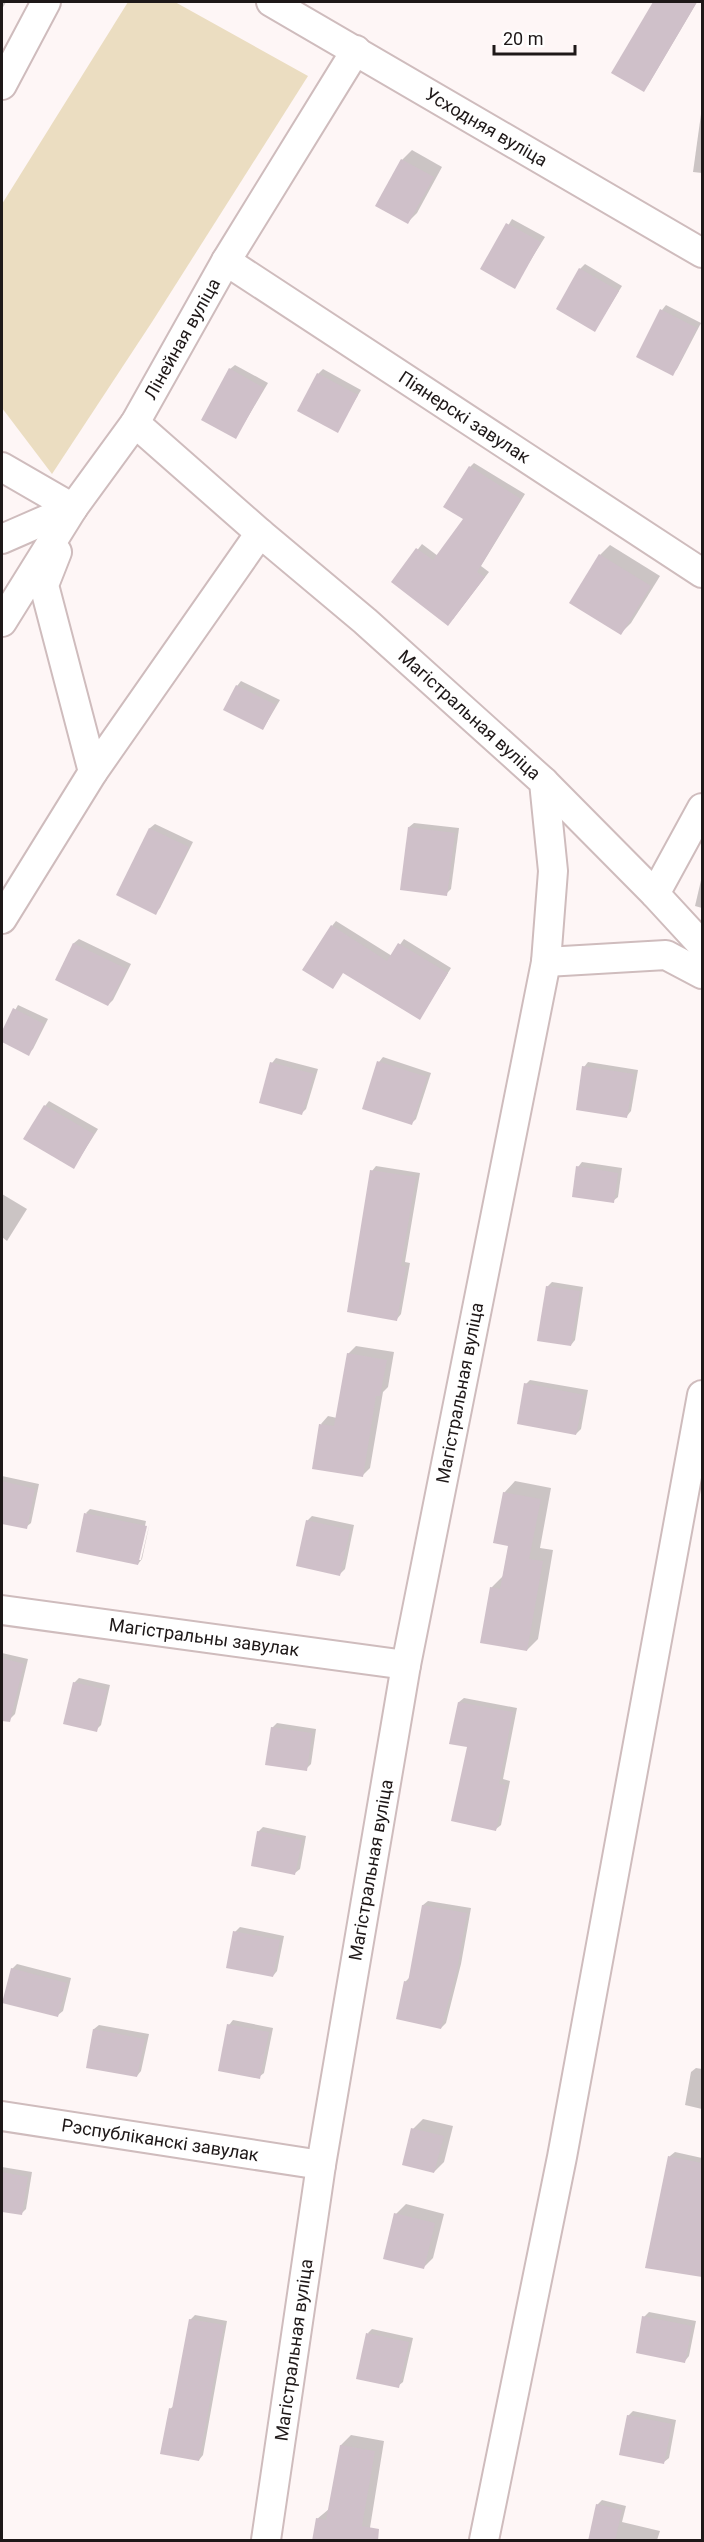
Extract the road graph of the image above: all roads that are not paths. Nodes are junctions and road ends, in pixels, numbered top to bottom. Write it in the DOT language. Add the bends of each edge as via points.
graph roads {
  1 [pos="46,2"];
  2 [pos="271,2"];
  3 [pos="356,51"];
  4 [pos="2,85"];
  5 [pos="702,253"];
  6 [pos="226,261"];
  7 [pos="135,423"];
  8 [pos="2,467"];
  9 [pos="73,508"];
  10 [pos="260,533"];
  11 [pos="2,539"];
  12 [pos="702,573"];
  13 [pos="2,622"];
  14 [pos="93,772"];
  15 [pos="544,782"];
  16 [pos="702,808"];
  17 [pos="656,894"];
  18 [pos="2,919"];
  19 [pos="702,945"];
  20 [pos="546,962"];
  21 [pos="702,974"];
  22 [pos="702,1395"];
  23 [pos="2,1610"];
  24 [pos="406,1665"];
  25 [pos="2,2116"];
  26 [pos="321,2165"];
  27 [pos="266,2541"];
  28 [pos="484,2541"];
  1 -- 4 [label="street"];
  2 -- 3 [label="street, Усходняя вуліца"];
  3 -- 5 [label="street, Усходняя вуліца"];
  3 -- 6 [label="street, Лінейная вуліца"];
  6 -- 7 [label="street, Лінейная вуліца"];
  6 -- 12 [label="street, Піянерскі завулак"];
  7 -- 9 [label="street, Лінейная вуліца"];
  7 -- 10 [label="street, Магістральная вуліца"];
  8 -- 9 [label="street"];
  9 -- 11 [label="street"];
  9 -- 13 [label="street, Лінейная вуліца"];
  9 -- 14 [label="street" via="45,585"];
  10 -- 14 [label="street"];
  10 -- 15 [label="street, Магістральная вуліца" via="365,621"];
  14 -- 18 [label="street"];
  15 -- 17 [label="street"];
  15 -- 20 [label="street, Магістральная вуліца" via="553,871"];
  16 -- 17 [label="street"];
  17 -- 19 [label="street"];
  20 -- 21 [label="street" via="666,954"];
  20 -- 24 [label="street, Магістральная вуліца"];
  22 -- 28 [label="street" via="564,2145"];
  23 -- 24 [label="street, Магістральны завулак"];
  24 -- 26 [label="street, Магістральная вуліца"];
  25 -- 26 [label="street, Рэспубліканскі завулак"];
  26 -- 27 [label="street, Магістральная вуліца"];
}
